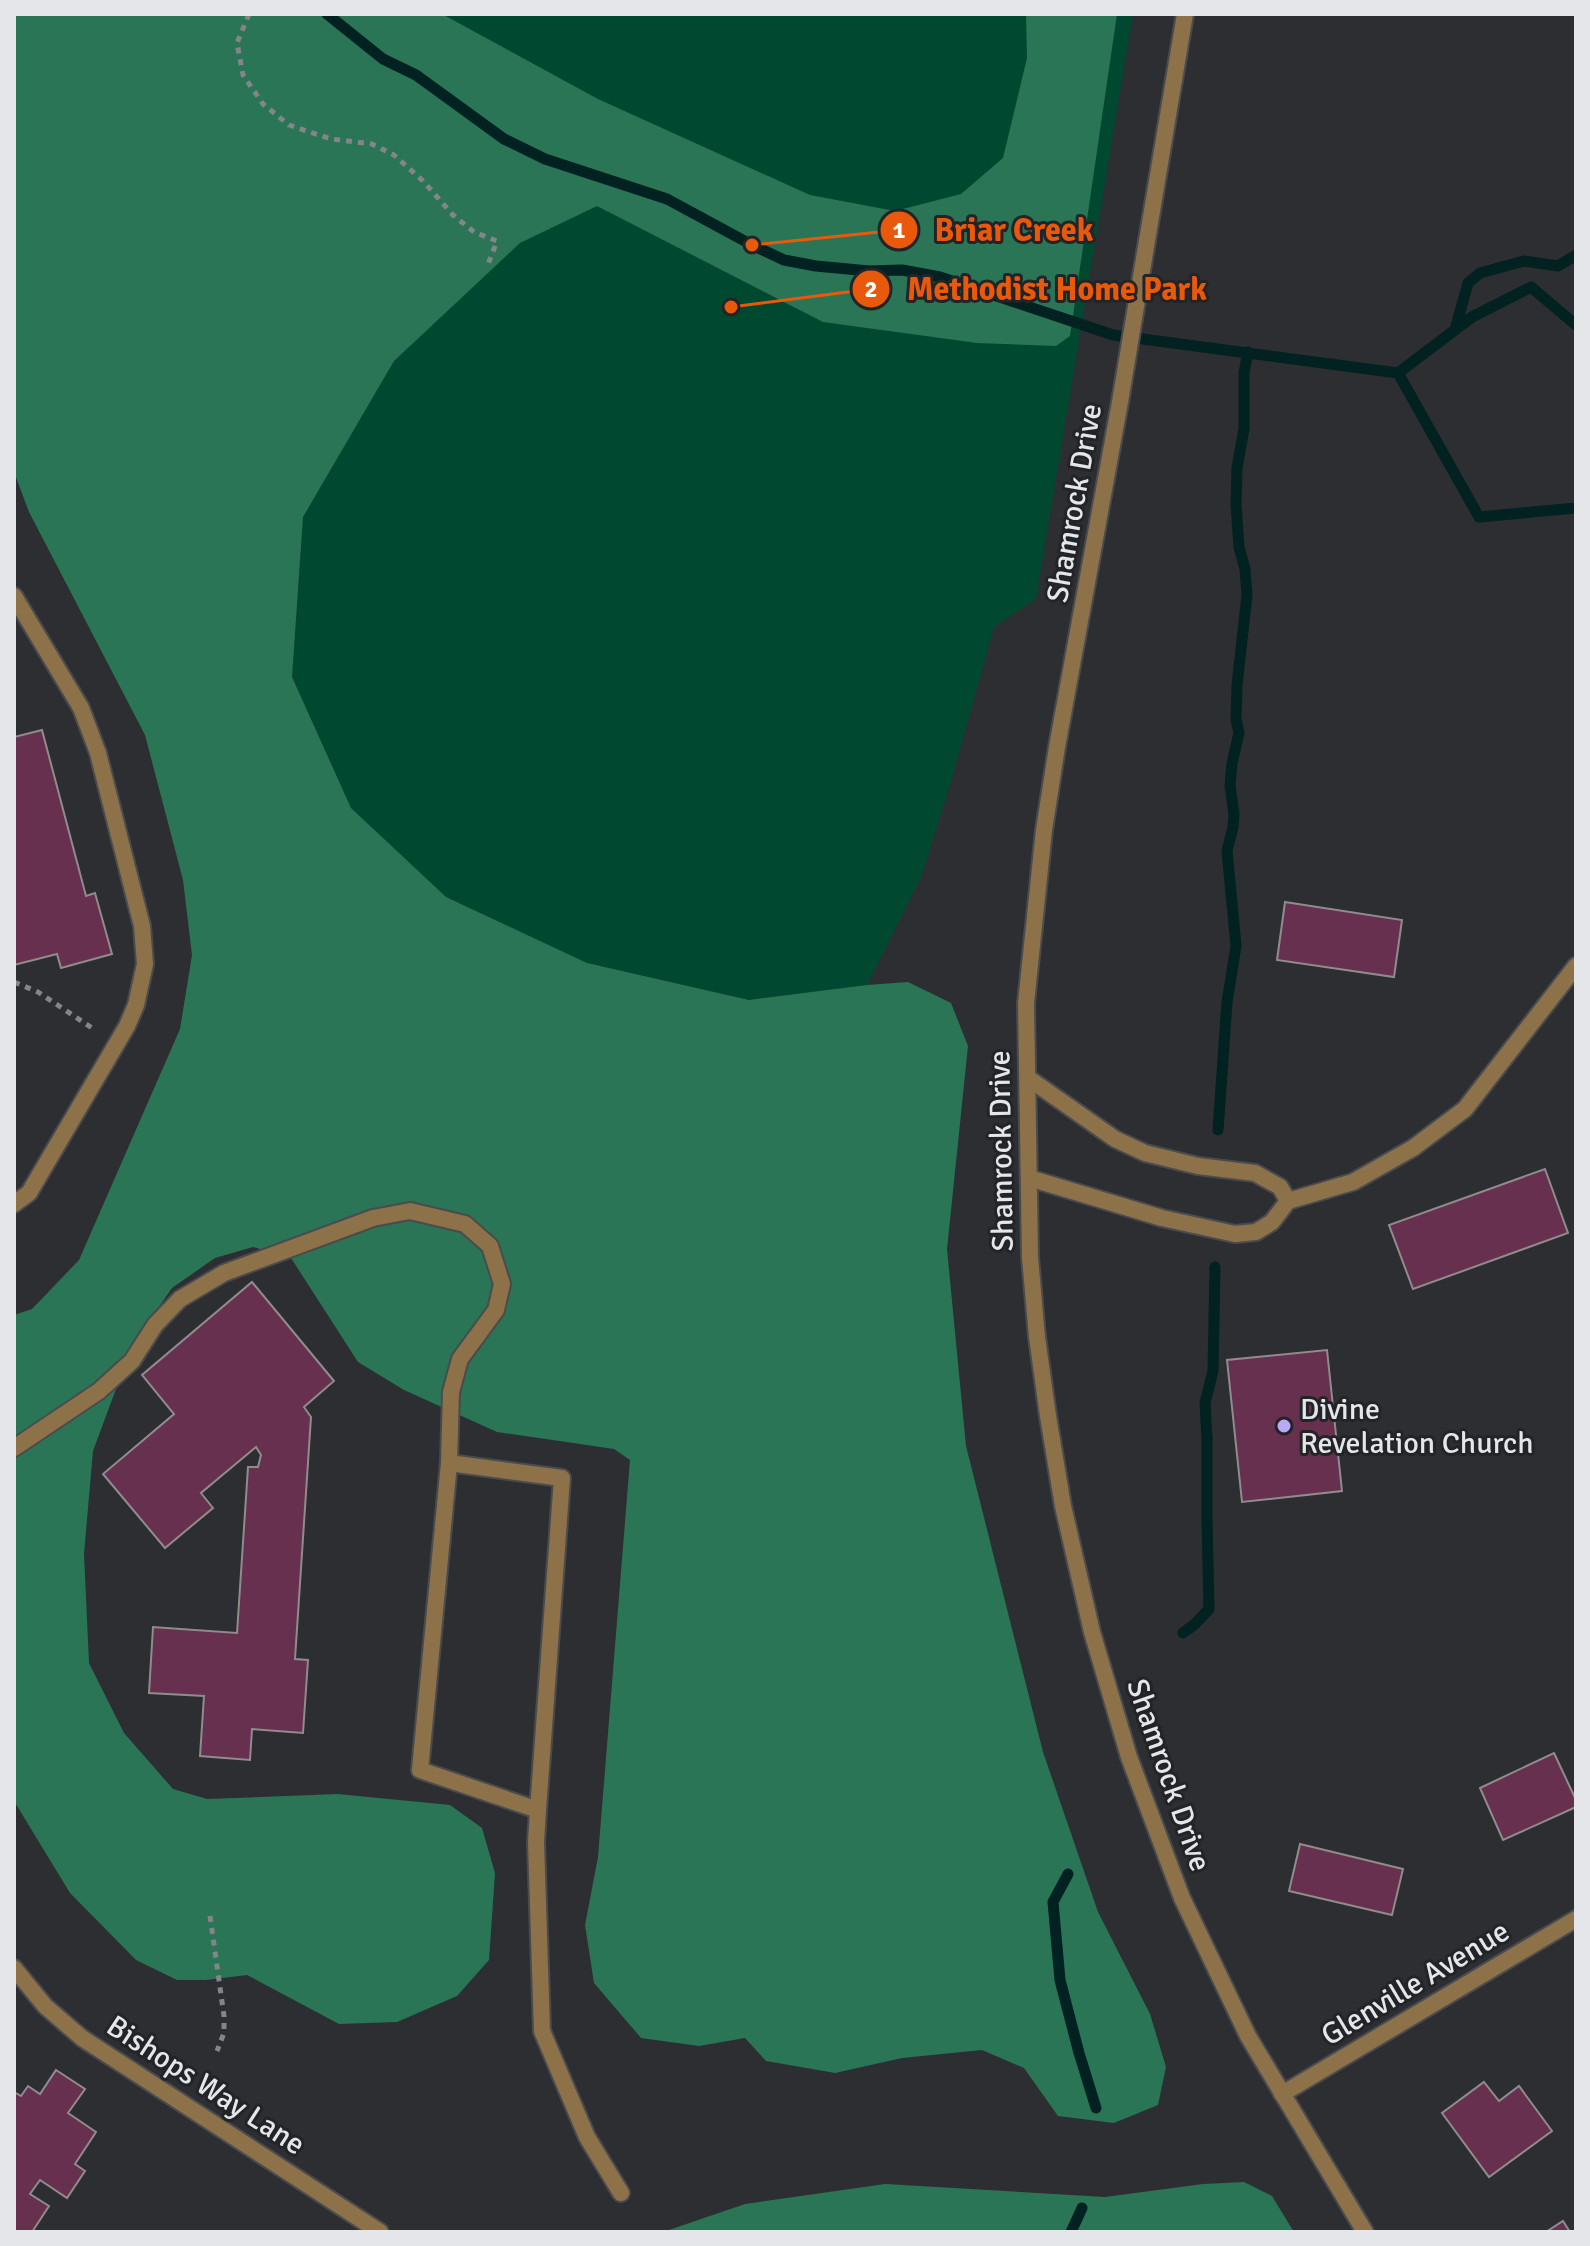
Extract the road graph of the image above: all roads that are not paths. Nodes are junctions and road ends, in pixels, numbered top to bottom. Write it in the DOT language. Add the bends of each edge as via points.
graph roads {
  1 [pos="1185,14"];
  2 [pos="14,596"];
  3 [pos="1576,966"];
  4 [pos="1028,1078"];
  5 [pos="1029,1178"];
  6 [pos="1288,1201"];
  7 [pos="14,1204"];
  8 [pos="14,1448"];
  9 [pos="449,1463"];
  10 [pos="538,1810"];
  11 [pos="1576,1919"];
  12 [pos="14,1968"];
  13 [pos="1282,2094"];
  14 [pos="621,2193"];
  15 [pos="380,2232"];
  16 [pos="1365,2232"];
  1 -- 4 [label="street, Shamrock Drive" via="1044,830 1026,1003"];
  2 -- 7 [label="street" via="81,708 98,753 142,926 145,964 127,1026 29,1193"];
  3 -- 6 [label="street" via="1465,1109 1413,1148 1353,1182"];
  4 -- 5 [label="street, Shamrock Drive"];
  4 -- 6 [label="street" via="1115,1139 1145,1153 1198,1166 1255,1173 1280,1187"];
  5 -- 6 [label="street" via="1235,1234 1256,1232"];
  5 -- 13 [label="street, Shamrock Drive" via="1037,1337 1063,1506 1092,1632 1129,1757 1182,1898"];
  8 -- 9 [label="street" via="99,1391 132,1361 180,1299 224,1273 373,1218 410,1211 465,1224 490,1246 502,1284 496,1310 460,1359 451,1392"];
  9 -- 10 [label="street" via="420,1770"];
  9 -- 10 [label="street" via="562,1478"];
  10 -- 14 [label="street" via="542,2031 587,2137"];
  11 -- 13 [label="street, Glenville Avenue"];
  12 -- 15 [label="street, Bishops Way Lane" via="45,2006 82,2038"];
  13 -- 16 [label="street, Shamrock Drive"];
}
